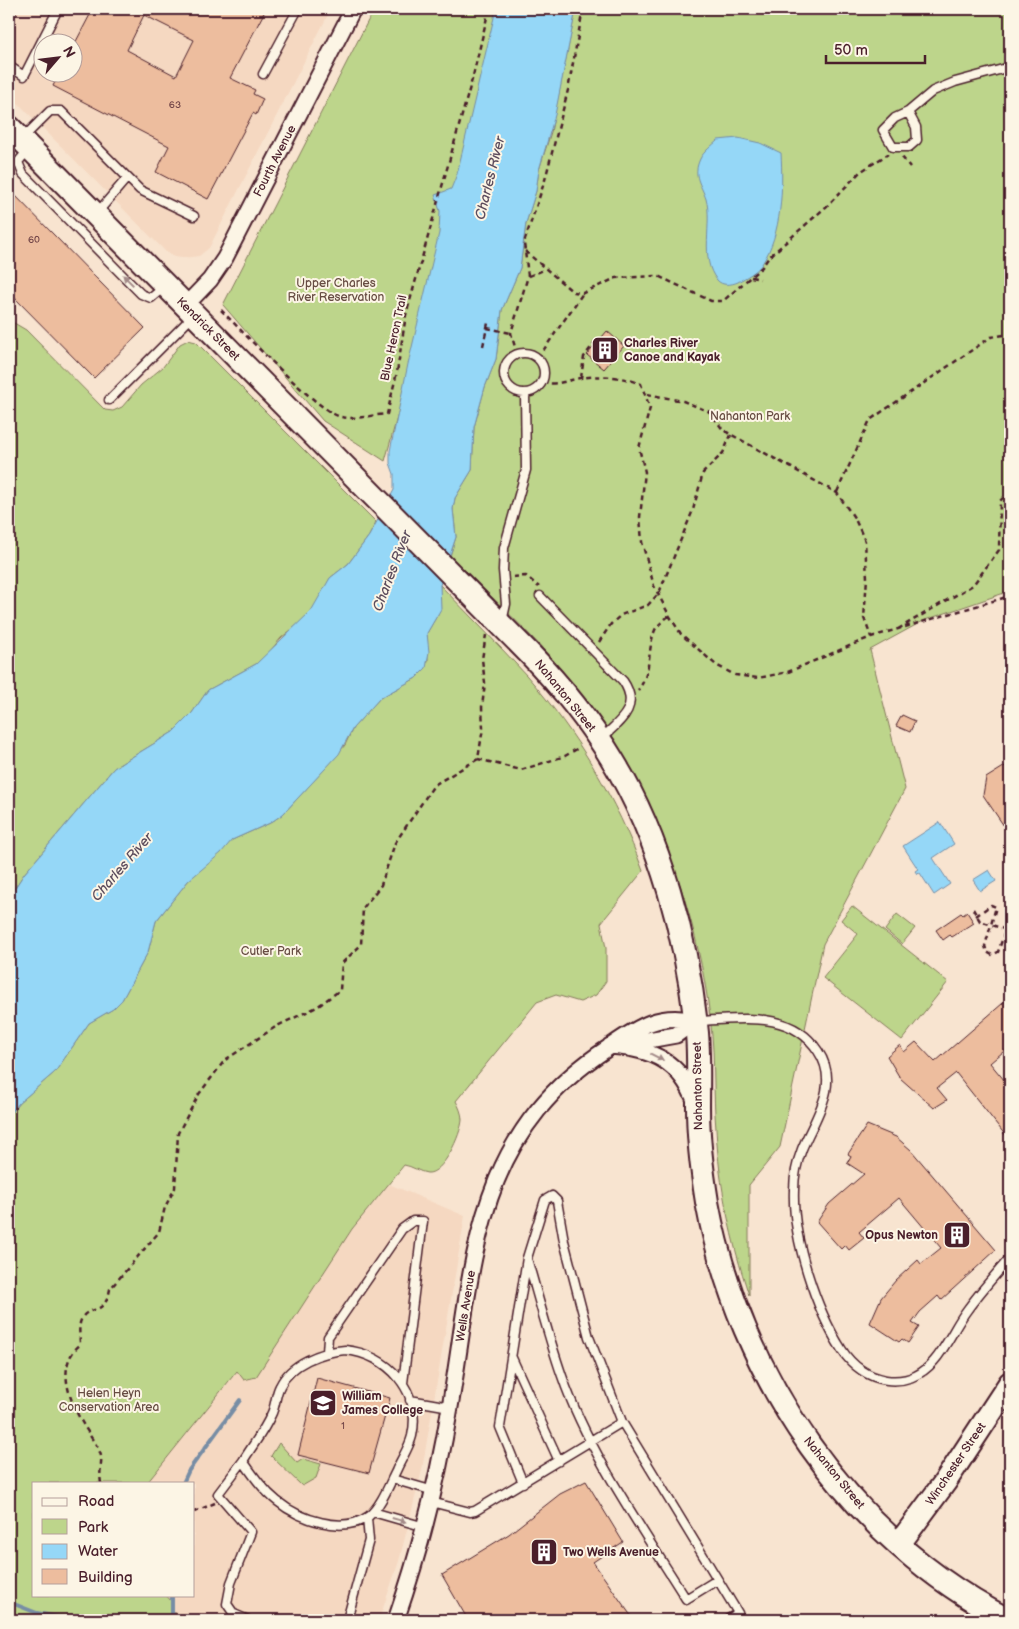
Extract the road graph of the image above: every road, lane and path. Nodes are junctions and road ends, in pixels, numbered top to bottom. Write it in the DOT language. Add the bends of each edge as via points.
graph roads {
  1 [pos="12,9"];
  2 [pos="58,9"];
  3 [pos="298,9"];
  4 [pos="353,9"];
  5 [pos="489,9"];
  6 [pos="583,9"];
  7 [pos="9,16"];
  8 [pos="9,66"];
  9 [pos="1010,67"];
  10 [pos="263,74"];
  11 [pos="908,112"];
  12 [pos="20,138"];
  13 [pos="893,146"];
  14 [pos="127,178"];
  15 [pos="95,215"];
  16 [pos="194,216"];
  17 [pos="525,251"];
  18 [pos="546,270"];
  19 [pos="528,276"];
  20 [pos="751,277"];
  21 [pos="760,279"];
  22 [pos="165,286"];
  23 [pos="583,293"];
  24 [pos="190,310"];
  25 [pos="221,310"];
  26 [pos="488,324"];
  27 [pos="487,328"];
  28 [pos="511,333"];
  29 [pos="1010,334"];
  30 [pos="598,338"];
  31 [pos="483,346"];
  32 [pos="517,354"];
  33 [pos="538,358"];
  34 [pos="581,378"];
  35 [pos="542,382"];
  36 [pos="525,393"];
  37 [pos="647,394"];
  38 [pos="109,400"];
  39 [pos="732,435"];
  40 [pos="1010,491"];
  41 [pos="837,493"];
  42 [pos="407,531"];
  43 [pos="504,578"];
  44 [pos="659,594"];
  45 [pos="540,596"];
  46 [pos="1010,596"];
  47 [pos="669,616"];
  48 [pos="497,620"];
  49 [pos="893,632"];
  50 [pos="871,637"];
  51 [pos="593,650"];
  52 [pos="630,695"];
  53 [pos="590,743"];
  54 [pos="478,759"];
  55 [pos="973,909"];
  56 [pos="976,916"];
  57 [pos="1010,917"];
  58 [pos="992,925"];
  59 [pos="1006,930"];
  60 [pos="1010,931"];
  61 [pos="695,1021"];
  62 [pos="610,1046"];
  63 [pos="698,1108"];
  64 [pos="527,1258"];
  65 [pos="1010,1258"];
  66 [pos="327,1352"];
  67 [pos="512,1357"];
  68 [pos="403,1383"];
  69 [pos="1010,1383"];
  70 [pos="410,1400"];
  71 [pos="450,1407"];
  72 [pos="622,1422"];
  73 [pos="591,1442"];
  74 [pos="243,1461"];
  75 [pos="559,1461"];
  76 [pos="392,1479"];
  77 [pos="101,1482"];
  78 [pos="524,1483"];
  79 [pos="433,1496"];
  80 [pos="223,1500"];
  81 [pos="195,1512"];
  82 [pos="370,1515"];
  83 [pos="425,1527"];
  84 [pos="899,1544"];
  85 [pos="718,1580"];
  86 [pos="399,1616"];
  87 [pos="248,1620"];
  88 [pos="347,1620"];
  89 [pos="727,1620"];
  90 [pos="1008,1620"];
  1 -- 7 [label="lane"];
  2 -- 8 [label="lane" via="24,76"];
  3 -- 10 [label="lane"];
  4 -- 24 [label="street, Fourth Avenue" via="225,258"];
  5 -- 25 [label="path, Blue Heron Trail" via="406,315 387,414 342,417 331,413 311,398"];
  6 -- 17 [label="path" via="568,90 545,180 524,243"];
  9 -- 11 [label="lane" via="955,82 934,92"];
  11 -- 13 [label="lane" via="895,118 883,130"];
  11 -- 13 [label="lane" via="918,140 909,147"];
  12 -- 14 [label="lane" via="50,111 57,109"];
  12 -- 15 [label="main road, Kendrick Street"];
  22 -- 12 [label="lane, one-way" via="154,296 144,296 30,181 20,170 18,162"];
  13 -- 20 [label="path" via="887,154 860,172"];
  14 -- 15 [label="lane"];
  14 -- 16 [label="lane" via="148,196"];
  15 -- 22 [label="main road, Kendrick Street"];
  17 -- 18 [label="path"];
  17 -- 19 [label="path"];
  18 -- 19 [label="path"];
  18 -- 23 [label="path" via="573,292"];
  19 -- 28 [label="path"];
  20 -- 21 [label="path"];
  20 -- 23 [label="path" via="723,301 711,301 658,276 616,278"];
  22 -- 24 [label="main road, Kendrick Street"];
  23 -- 33 [label="path"];
  24 -- 38 [label="lane"];
  24 -- 42 [label="main road, Kendrick Street"];
  26 -- 27 [label="path"];
  27 -- 28 [label="path"];
  27 -- 31 [label="path"];
  28 -- 32 [label="path"];
  29 -- 41 [label="path" via="991,337 870,420"];
  30 -- 34 [label="path" via="584,357"];
  32 -- 33 [label="lane" via="528,353"];
  32 -- 36 [label="lane" via="504,368 505,380 513,390"];
  33 -- 35 [label="lane" via="544,370"];
  34 -- 35 [label="path" via="554,384"];
  34 -- 37 [label="path" via="628,378 641,384"];
  35 -- 36 [label="lane" via="532,392"];
  36 -- 43 [label="lane" via="526,470 504,548"];
  37 -- 39 [label="path" via="683,400 710,412 723,430"];
  37 -- 44 [label="path" via="650,408 639,448 645,472 640,517 649,572"];
  39 -- 41 [label="path"];
  39 -- 44 [label="path" via="723,453 703,473 693,510"];
  40 -- 49 [label="path" via="1000,501 999,550 973,585"];
  41 -- 50 [label="path" via="865,541 868,578 864,618"];
  42 -- 48 [label="main road, Nahanton Street"];
  43 -- 45 [label="path" via="526,576 539,588"];
  43 -- 48 [label="lane" via="506,604"];
  44 -- 47 [label="path"];
  44 -- 51 [label="path" via="648,605 621,615"];
  45 -- 51 [label="lane"];
  46 -- 49 [label="path"];
  47 -- 50 [label="path" via="681,634 716,665 735,675 758,678 788,672"];
  47 -- 52 [label="path" via="656,628 646,676 640,688"];
  48 -- 53 [label="main road, Nahanton Street" via="556,682"];
  48 -- 54 [label="path" via="485,638 482,659 485,683"];
  49 -- 50 [label="path"];
  51 -- 52 [label="lane" via="623,681"];
  52 -- 53 [label="lane" via="625,714"];
  53 -- 54 [label="path" via="565,756 521,770"];
  53 -- 61 [label="main road, Nahanton Street" via="634,800 658,859 683,950"];
  54 -- 77 [label="path" via="434,785 395,843 381,885 363,908 361,945 342,963 340,990 317,1007 277,1026 224,1060 199,1094 178,1133 175,1188 165,1207 159,1232 110,1289 105,1305 84,1315 80,1324 80,1345 71,1352 66,1364 71,1397 101,1457 98,1470"];
  55 -- 56 [label="path"];
  56 -- 58 [label="path"];
  56 -- 58 [label="path" via="994,906 996,911"];
  57 -- 59 [label="path"];
  58 -- 59 [label="path"];
  58 -- 59 [label="path" via="985,946 990,955 998,952"];
  59 -- 60 [label="path"];
  61 -- 62 [label="street, Wells Avenue" via="676,1035"];
  61 -- 63 [label="main road, Nahanton Street"];
  61 -- 65 [label="lane" via="777,1021 804,1035 821,1056 827,1090 797,1164 795,1222 802,1254 825,1317 844,1353 858,1369 888,1381 910,1378 927,1368 980,1292"];
  62 -- 63 [label="street, one-way" via="644,1051 668,1063 687,1085"];
  62 -- 71 [label="street, Wells Avenue" via="571,1075 546,1101 515,1142 498,1175 476,1242"];
  63 -- 84 [label="main road, Nahanton Street" via="703,1173 712,1224 728,1283 752,1344 786,1409 818,1455 851,1496"];
  64 -- 67 [label="lane"];
  64 -- 72 [label="lane" via="545,1200 552,1196 557,1201 589,1337"];
  64 -- 73 [label="lane" via="562,1376"];
  66 -- 68 [label="lane" via="345,1350 368,1355 390,1368"];
  66 -- 68 [label="lane" via="328,1337 402,1229 412,1221 424,1222"];
  66 -- 74 [label="lane" via="300,1365 283,1381 269,1420"];
  67 -- 75 [label="lane"];
  67 -- 78 [label="lane" via="500,1427"];
  68 -- 70 [label="lane"];
  69 -- 84 [label="main road, Winchester Street" via="945,1482"];
  70 -- 71 [label="lane"];
  70 -- 76 [label="lane" via="413,1416 411,1439"];
  71 -- 79 [label="street, Wells Avenue"];
  72 -- 73 [label="lane"];
  72 -- 85 [label="lane"];
  73 -- 75 [label="lane"];
  73 -- 85 [label="lane" via="686,1599"];
  74 -- 80 [label="lane" via="218,1494"];
  74 -- 82 [label="lane" via="263,1488 294,1512 338,1524 353,1523"];
  75 -- 78 [label="lane"];
  76 -- 79 [label="lane"];
  76 -- 82 [label="lane"];
  78 -- 79 [label="lane" via="473,1512"];
  79 -- 83 [label="street, Wells Avenue"];
  80 -- 81 [label="path"];
  80 -- 87 [label="lane" via="251,1532 231,1584 227,1604 234,1614"];
  82 -- 83 [label="lane, one-way"];
  82 -- 88 [label="lane" via="369,1540"];
  83 -- 86 [label="street, Wells Avenue"];
  84 -- 90 [label="main road, Nahanton Street" via="949,1584"];
  85 -- 89 [label="lane" via="738,1613"];
}
